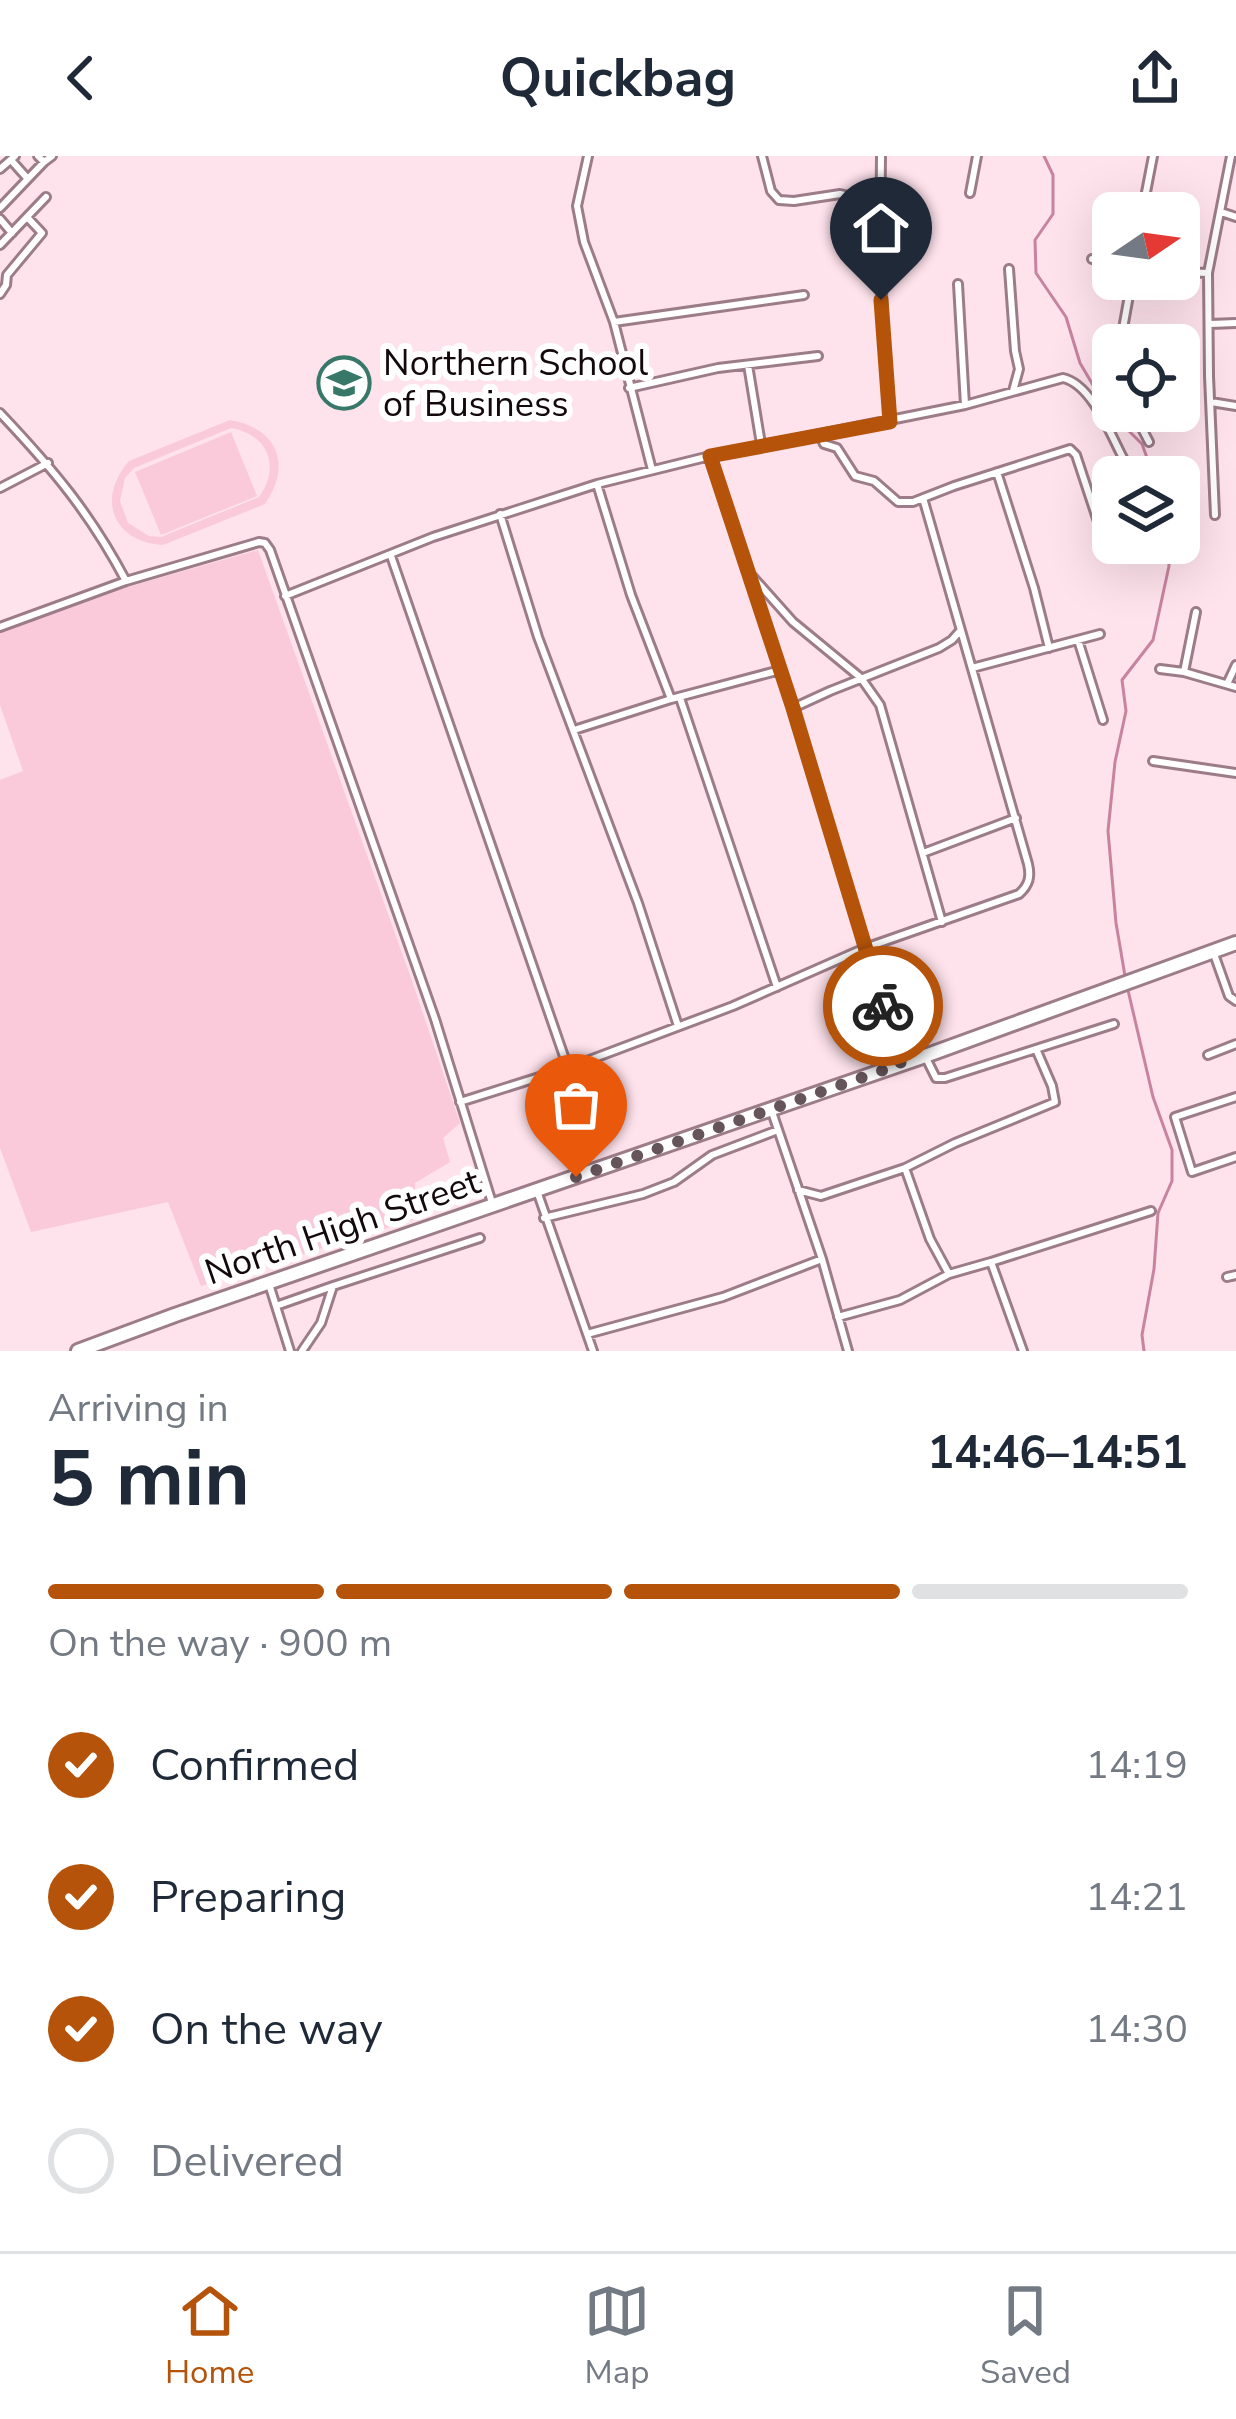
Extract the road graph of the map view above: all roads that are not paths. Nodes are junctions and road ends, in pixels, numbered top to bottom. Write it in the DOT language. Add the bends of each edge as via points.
graph roads {
  1 [pos="52,156"];
  2 [pos="588,156"];
  3 [pos="762,156"];
  4 [pos="881,156"];
  5 [pos="976,156"];
  6 [pos="1153,156"];
  7 [pos="1231,156"];
  8 [pos="13,158"];
  9 [pos="41,159"];
  10 [pos="0,169"];
  11 [pos="27,178"];
  12 [pos="1146,192"];
  13 [pos="970,193"];
  14 [pos="46,197"];
  15 [pos="880,203"];
  16 [pos="0,208"];
  17 [pos="1221,212"];
  18 [pos="27,217"];
  19 [pos="1236,217"];
  20 [pos="0,220"];
  21 [pos="12,233"];
  22 [pos="0,245"];
  23 [pos="1009,269"];
  24 [pos="1200,273"];
  25 [pos="1208,273"];
  26 [pos="958,284"];
  27 [pos="0,294"];
  28 [pos="804,295"];
  29 [pos="614,322"];
  30 [pos="1236,323"];
  31 [pos="1208,324"];
  32 [pos="818,356"];
  33 [pos="748,364"];
  34 [pos="629,388"];
  35 [pos="1013,392"];
  36 [pos="1210,402"];
  37 [pos="965,405"];
  38 [pos="1236,406"];
  39 [pos="0,413"];
  40 [pos="890,422"];
  41 [pos="1144,432"];
  42 [pos="820,436"];
  43 [pos="1149,442"];
  44 [pos="762,446"];
  45 [pos="710,456"];
  46 [pos="1122,456"];
  47 [pos="48,464"];
  48 [pos="652,470"];
  49 [pos="997,472"];
  50 [pos="597,484"];
  51 [pos="0,488"];
  52 [pos="923,498"];
  53 [pos="1092,501"];
  54 [pos="500,514"];
  55 [pos="1215,515"];
  56 [pos="391,556"];
  57 [pos="748,572"];
  58 [pos="125,581"];
  59 [pos="285,596"];
  60 [pos="1196,612"];
  61 [pos="0,627"];
  62 [pos="960,631"];
  63 [pos="1100,634"];
  64 [pos="1078,640"];
  65 [pos="1049,647"];
  66 [pos="1236,665"];
  67 [pos="972,668"];
  68 [pos="1160,669"];
  69 [pos="780,670"];
  70 [pos="1184,672"];
  71 [pos="861,678"];
  72 [pos="1232,686"];
  73 [pos="675,698"];
  74 [pos="793,708"];
  75 [pos="1103,720"];
  76 [pos="574,730"];
  77 [pos="1153,761"];
  78 [pos="1236,773"];
  79 [pos="1016,818"];
  80 [pos="923,853"];
  81 [pos="942,922"];
  82 [pos="1236,943"];
  83 [pos="865,948"];
  84 [pos="1214,951"];
  85 [pos="777,987"];
  86 [pos="1236,1001"];
  87 [pos="1114,1024"];
  88 [pos="678,1026"];
  89 [pos="1236,1044"];
  90 [pos="1036,1049"];
  91 [pos="1208,1055"];
  92 [pos="926,1056"];
  93 [pos="901,1064"];
  94 [pos="568,1068"];
  95 [pos="1236,1097"];
  96 [pos="460,1102"];
  97 [pos="771,1108"];
  98 [pos="778,1130"];
  99 [pos="1236,1157"];
  100 [pos="905,1168"];
  101 [pos="799,1190"];
  102 [pos="537,1191"];
  103 [pos="493,1206"];
  104 [pos="1151,1211"];
  105 [pos="544,1218"];
  106 [pos="480,1238"];
  107 [pos="822,1259"];
  108 [pos="991,1262"];
  109 [pos="949,1274"];
  110 [pos="269,1283"];
  111 [pos="333,1286"];
  112 [pos="276,1306"];
  113 [pos="838,1317"];
  114 [pos="587,1334"];
  115 [pos="78,1351"];
  116 [pos="290,1351"];
  117 [pos="302,1351"];
  118 [pos="593,1351"];
  119 [pos="848,1351"];
  120 [pos="1023,1351"];
  1 -- 9 [label="street"];
  2 -- 29 [label="street" via="577,206"];
  3 -- 15 [label="street" via="779,200 840,194"];
  4 -- 15 [label="street"];
  5 -- 13 [label="street"];
  6 -- 12 [label="street"];
  7 -- 17 [label="street"];
  8 -- 10 [label="street"];
  8 -- 11 [label="street"];
  9 -- 11 [label="street"];
  11 -- 16 [label="street"];
  14 -- 18 [label="street"];
  15 -- 40 [label="street"];
  17 -- 19 [label="street"];
  17 -- 25 [label="street"];
  18 -- 21 [label="street"];
  18 -- 27 [label="street" via="42,233"];
  20 -- 21 [label="street"];
  21 -- 22 [label="street"];
  23 -- 35 [label="street" via="1019,369"];
  24 -- 25 [label="street"];
  25 -- 31 [label="street"];
  26 -- 37 [label="street"];
  28 -- 29 [label="street"];
  29 -- 34 [label="street"];
  30 -- 31 [label="street"];
  31 -- 36 [label="street"];
  32 -- 33 [label="street"];
  33 -- 34 [label="street"];
  33 -- 44 [label="street"];
  34 -- 48 [label="street"];
  35 -- 37 [label="street"];
  35 -- 46 [label="street" via="1073,380"];
  36 -- 38 [label="street"];
  36 -- 55 [label="street"];
  37 -- 40 [label="street"];
  39 -- 47 [label="street"];
  40 -- 42 [label="street"];
  41 -- 43 [label="street"];
  42 -- 44 [label="street"];
  42 -- 52 [label="street" via="855,476 898,502"];
  44 -- 45 [label="street"];
  45 -- 48 [label="street"];
  45 -- 57 [label="street"];
  47 -- 51 [label="street"];
  47 -- 58 [label="street"];
  48 -- 50 [label="street"];
  49 -- 52 [label="street"];
  49 -- 53 [label="street" via="1070,449"];
  49 -- 65 [label="street"];
  50 -- 54 [label="street"];
  50 -- 73 [label="street" via="631,595"];
  52 -- 62 [label="street"];
  54 -- 56 [label="street"];
  54 -- 76 [label="street"];
  56 -- 59 [label="street"];
  56 -- 94 [label="street"];
  57 -- 69 [label="street"];
  57 -- 71 [label="street"];
  58 -- 59 [label="street" via="259,542 270,550"];
  58 -- 61 [label="street"];
  59 -- 96 [label="street"];
  60 -- 70 [label="street"];
  62 -- 67 [label="street"];
  62 -- 71 [label="street" via="939,648"];
  63 -- 64 [label="street"];
  64 -- 65 [label="street"];
  64 -- 75 [label="street"];
  65 -- 67 [label="street"];
  66 -- 72 [label="street"];
  67 -- 79 [label="street"];
  68 -- 70 [label="street"];
  69 -- 73 [label="street"];
  69 -- 74 [label="street"];
  70 -- 72 [label="street"];
  71 -- 74 [label="street"];
  71 -- 80 [label="street" via="880,705"];
  73 -- 76 [label="street"];
  73 -- 85 [label="street"];
  74 -- 83 [label="street"];
  76 -- 88 [label="street"];
  77 -- 78 [label="street"];
  79 -- 80 [label="street"];
  79 -- 81 [label="street" via="1027,886"];
  80 -- 81 [label="street"];
  81 -- 83 [label="street"];
  82 -- 84 [label="highway, North High Street"];
  83 -- 85 [label="street"];
  83 -- 93 [label="street"];
  84 -- 86 [label="street"];
  84 -- 92 [label="highway, North High Street"];
  85 -- 88 [label="street"];
  87 -- 90 [label="street"];
  88 -- 94 [label="street"];
  89 -- 91 [label="street"];
  90 -- 92 [label="street" via="945,1078 936,1078"];
  90 -- 100 [label="street" via="1055,1102"];
  92 -- 93 [label="highway, North High Street"];
  93 -- 97 [label="highway, North High Street"];
  94 -- 96 [label="street"];
  95 -- 99 [label="street" via="1175,1117 1192,1172"];
  96 -- 103 [label="street"];
  97 -- 98 [label="street"];
  97 -- 102 [label="highway, North High Street"];
  98 -- 101 [label="street"];
  98 -- 105 [label="street" via="644,1194"];
  100 -- 101 [label="street" via="821,1196"];
  100 -- 109 [label="street"];
  101 -- 107 [label="street"];
  102 -- 103 [label="highway, North High Street"];
  102 -- 105 [label="street"];
  103 -- 110 [label="highway, North High Street"];
  104 -- 108 [label="street"];
  105 -- 114 [label="street"];
  106 -- 111 [label="street"];
  107 -- 113 [label="street"];
  107 -- 114 [label="street"];
  108 -- 109 [label="street"];
  108 -- 120 [label="street"];
  109 -- 113 [label="street" via="901,1300"];
  110 -- 112 [label="street"];
  110 -- 115 [label="highway, North High Street"];
  111 -- 112 [label="street"];
  111 -- 117 [label="street" via="326,1323"];
  112 -- 116 [label="street"];
  113 -- 119 [label="street"];
  114 -- 118 [label="street"];
}
